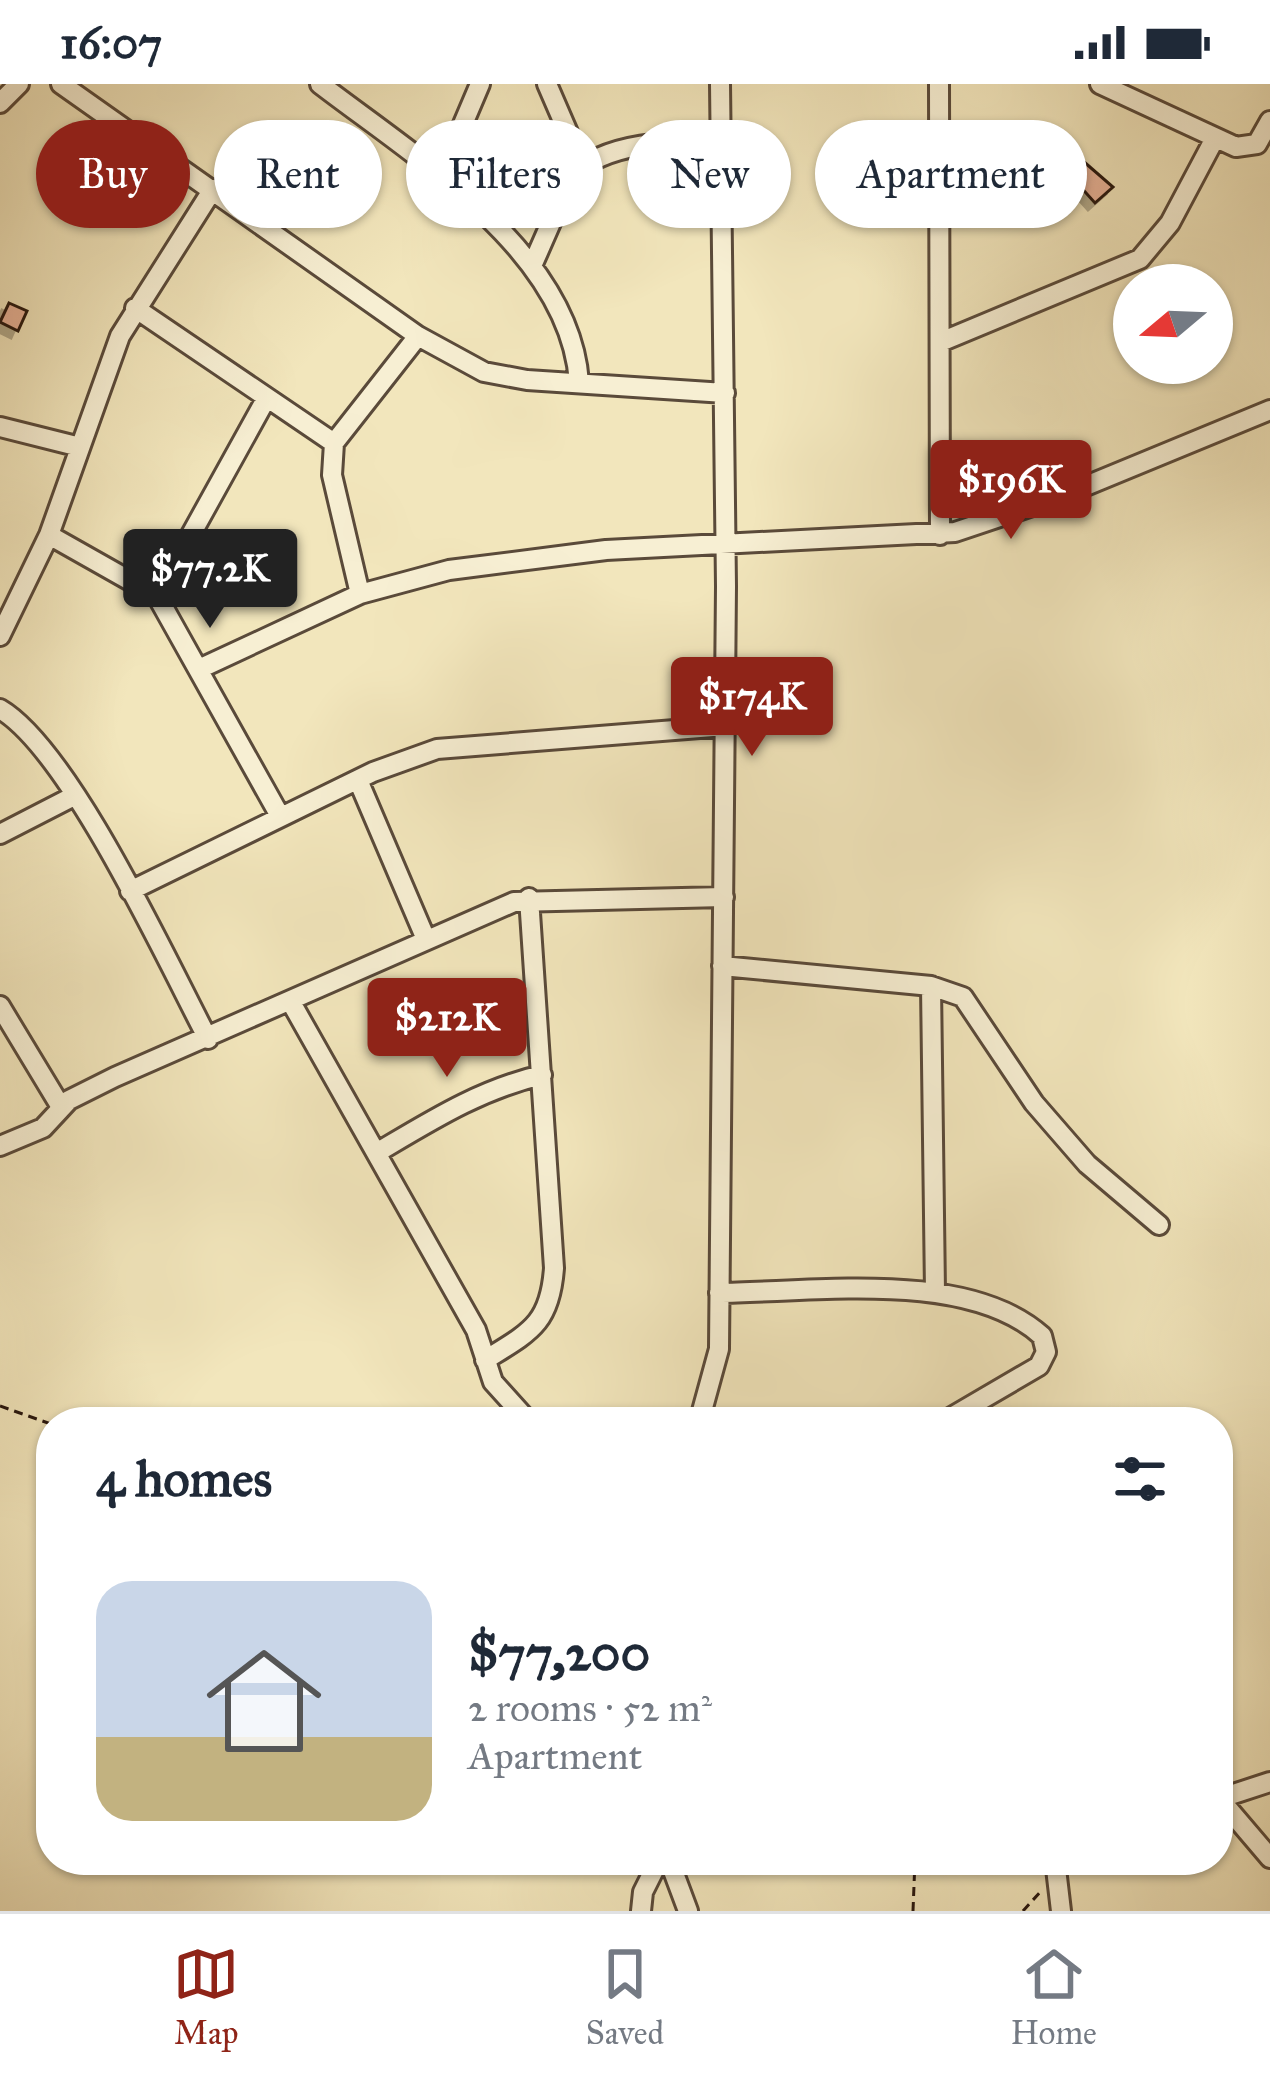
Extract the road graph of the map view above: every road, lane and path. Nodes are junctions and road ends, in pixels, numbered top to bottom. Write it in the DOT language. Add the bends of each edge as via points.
graph roads {
  1 [pos="19,84"];
  2 [pos="61,84"];
  3 [pos="320,84"];
  4 [pos="480,84"];
  5 [pos="548,84"];
  6 [pos="720,84"];
  7 [pos="939,84"];
  8 [pos="1100,84"];
  9 [pos="0,103"];
  10 [pos="465,120"];
  11 [pos="563,120"];
  12 [pos="719,120"];
  13 [pos="1270,121"];
  14 [pos="1214,140"];
  15 [pos="406,149"];
  16 [pos="213,189"];
  17 [pos="494,228"];
  18 [pos="549,228"];
  19 [pos="721,228"];
  20 [pos="532,266"];
  21 [pos="134,308"];
  22 [pos="418,336"];
  23 [pos="943,341"];
  24 [pos="579,382"];
  25 [pos="725,393"];
  26 [pos="266,399"];
  27 [pos="1270,410"];
  28 [pos="0,427"];
  29 [pos="334,443"];
  30 [pos="80,447"];
  31 [pos="49,535"];
  32 [pos="940,536"];
  33 [pos="724,548"];
  34 [pos="360,594"];
  35 [pos="158,596"];
  36 [pos="0,636"];
  37 [pos="199,669"];
  38 [pos="0,709"];
  39 [pos="725,726"];
  40 [pos="358,780"];
  41 [pos="74,796"];
  42 [pos="280,816"];
  43 [pos="0,834"];
  44 [pos="130,891"];
  45 [pos="724,897"];
  46 [pos="529,898"];
  47 [pos="424,937"];
  48 [pos="722,966"];
  49 [pos="932,986"];
  50 [pos="292,1004"];
  51 [pos="0,1006"];
  52 [pos="208,1039"];
  53 [pos="542,1075"];
  54 [pos="62,1107"];
  55 [pos="0,1146"];
  56 [pos="378,1152"];
  57 [pos="1159,1225"];
  58 [pos="935,1292"];
  59 [pos="719,1293"];
  60 [pos="485,1360"];
  61 [pos="0,1406"];
  62 [pos="512,1407"];
  63 [pos="703,1407"];
  64 [pos="971,1407"];
  65 [pos="36,1419"];
  66 [pos="1270,1782"];
  67 [pos="1233,1793"];
  68 [pos="1233,1815"];
  69 [pos="1270,1858"];
  70 [pos="652,1875"];
  71 [pos="675,1875"];
  72 [pos="913,1875"];
  73 [pos="1051,1875"];
  74 [pos="1057,1875"];
  75 [pos="640,1911"];
  76 [pos="688,1911"];
  77 [pos="913,1911"];
  78 [pos="1023,1911"];
  79 [pos="1060,1911"];
  1 -- 9 [label="street"];
  2 -- 16 [label="street"];
  3 -- 15 [label="street"];
  4 -- 10 [label="street"];
  5 -- 11 [label="street"];
  6 -- 12 [label="street"];
  7 -- 23 [label="street"];
  8 -- 14 [label="street"];
  13 -- 14 [label="street" via="1266,135 1246,147"];
  14 -- 23 [label="street" via="1170,224 1140,259"];
  16 -- 21 [label="street"];
  16 -- 22 [label="street"];
  17 -- 20 [label="street"];
  18 -- 20 [label="street"];
  19 -- 25 [label="street"];
  20 -- 24 [label="street" via="576,343"];
  21 -- 26 [label="street"];
  21 -- 30 [label="street"];
  22 -- 24 [label="street" via="484,372"];
  22 -- 29 [label="street"];
  23 -- 32 [label="street"];
  24 -- 25 [label="street"];
  25 -- 33 [label="street"];
  26 -- 29 [label="street"];
  26 -- 35 [label="street"];
  27 -- 32 [label="street"];
  28 -- 30 [label="street"];
  29 -- 34 [label="street" via="332,475"];
  30 -- 31 [label="street"];
  31 -- 35 [label="street"];
  31 -- 36 [label="street"];
  32 -- 33 [label="street"];
  33 -- 34 [label="street" via="606,550 449,569"];
  33 -- 39 [label="street"];
  34 -- 37 [label="street"];
  35 -- 37 [label="street"];
  37 -- 42 [label="street"];
  38 -- 41 [label="street" via="37,738"];
  39 -- 40 [label="street" via="468,743"];
  39 -- 45 [label="street"];
  40 -- 42 [label="street"];
  40 -- 47 [label="street"];
  41 -- 43 [label="street"];
  41 -- 44 [label="street"];
  42 -- 44 [label="street"];
  44 -- 52 [label="street"];
  45 -- 46 [label="street"];
  45 -- 48 [label="street"];
  46 -- 47 [label="street"];
  46 -- 53 [label="street"];
  47 -- 50 [label="street"];
  48 -- 49 [label="street"];
  48 -- 59 [label="street"];
  49 -- 57 [label="street" via="963,997 1034,1103 1087,1164"];
  49 -- 58 [label="street"];
  50 -- 52 [label="street"];
  50 -- 56 [label="street"];
  51 -- 54 [label="street"];
  52 -- 54 [label="street"];
  53 -- 56 [label="street" via="463,1102"];
  53 -- 60 [label="street" via="552,1301 530,1330"];
  54 -- 55 [label="street" via="44,1128"];
  56 -- 60 [label="street"];
  58 -- 59 [label="street"];
  58 -- 64 [label="street" via="1002,1308 1042,1336 1040,1366"];
  59 -- 63 [label="street" via="719,1349"];
  60 -- 62 [label="street"];
  61 -- 65 [label="path"];
  66 -- 67 [label="street"];
  68 -- 69 [label="street"];
  70 -- 75 [label="street"];
  71 -- 76 [label="street"];
  72 -- 77 [label="path"];
  73 -- 78 [label="path"];
  74 -- 79 [label="street"];
}
